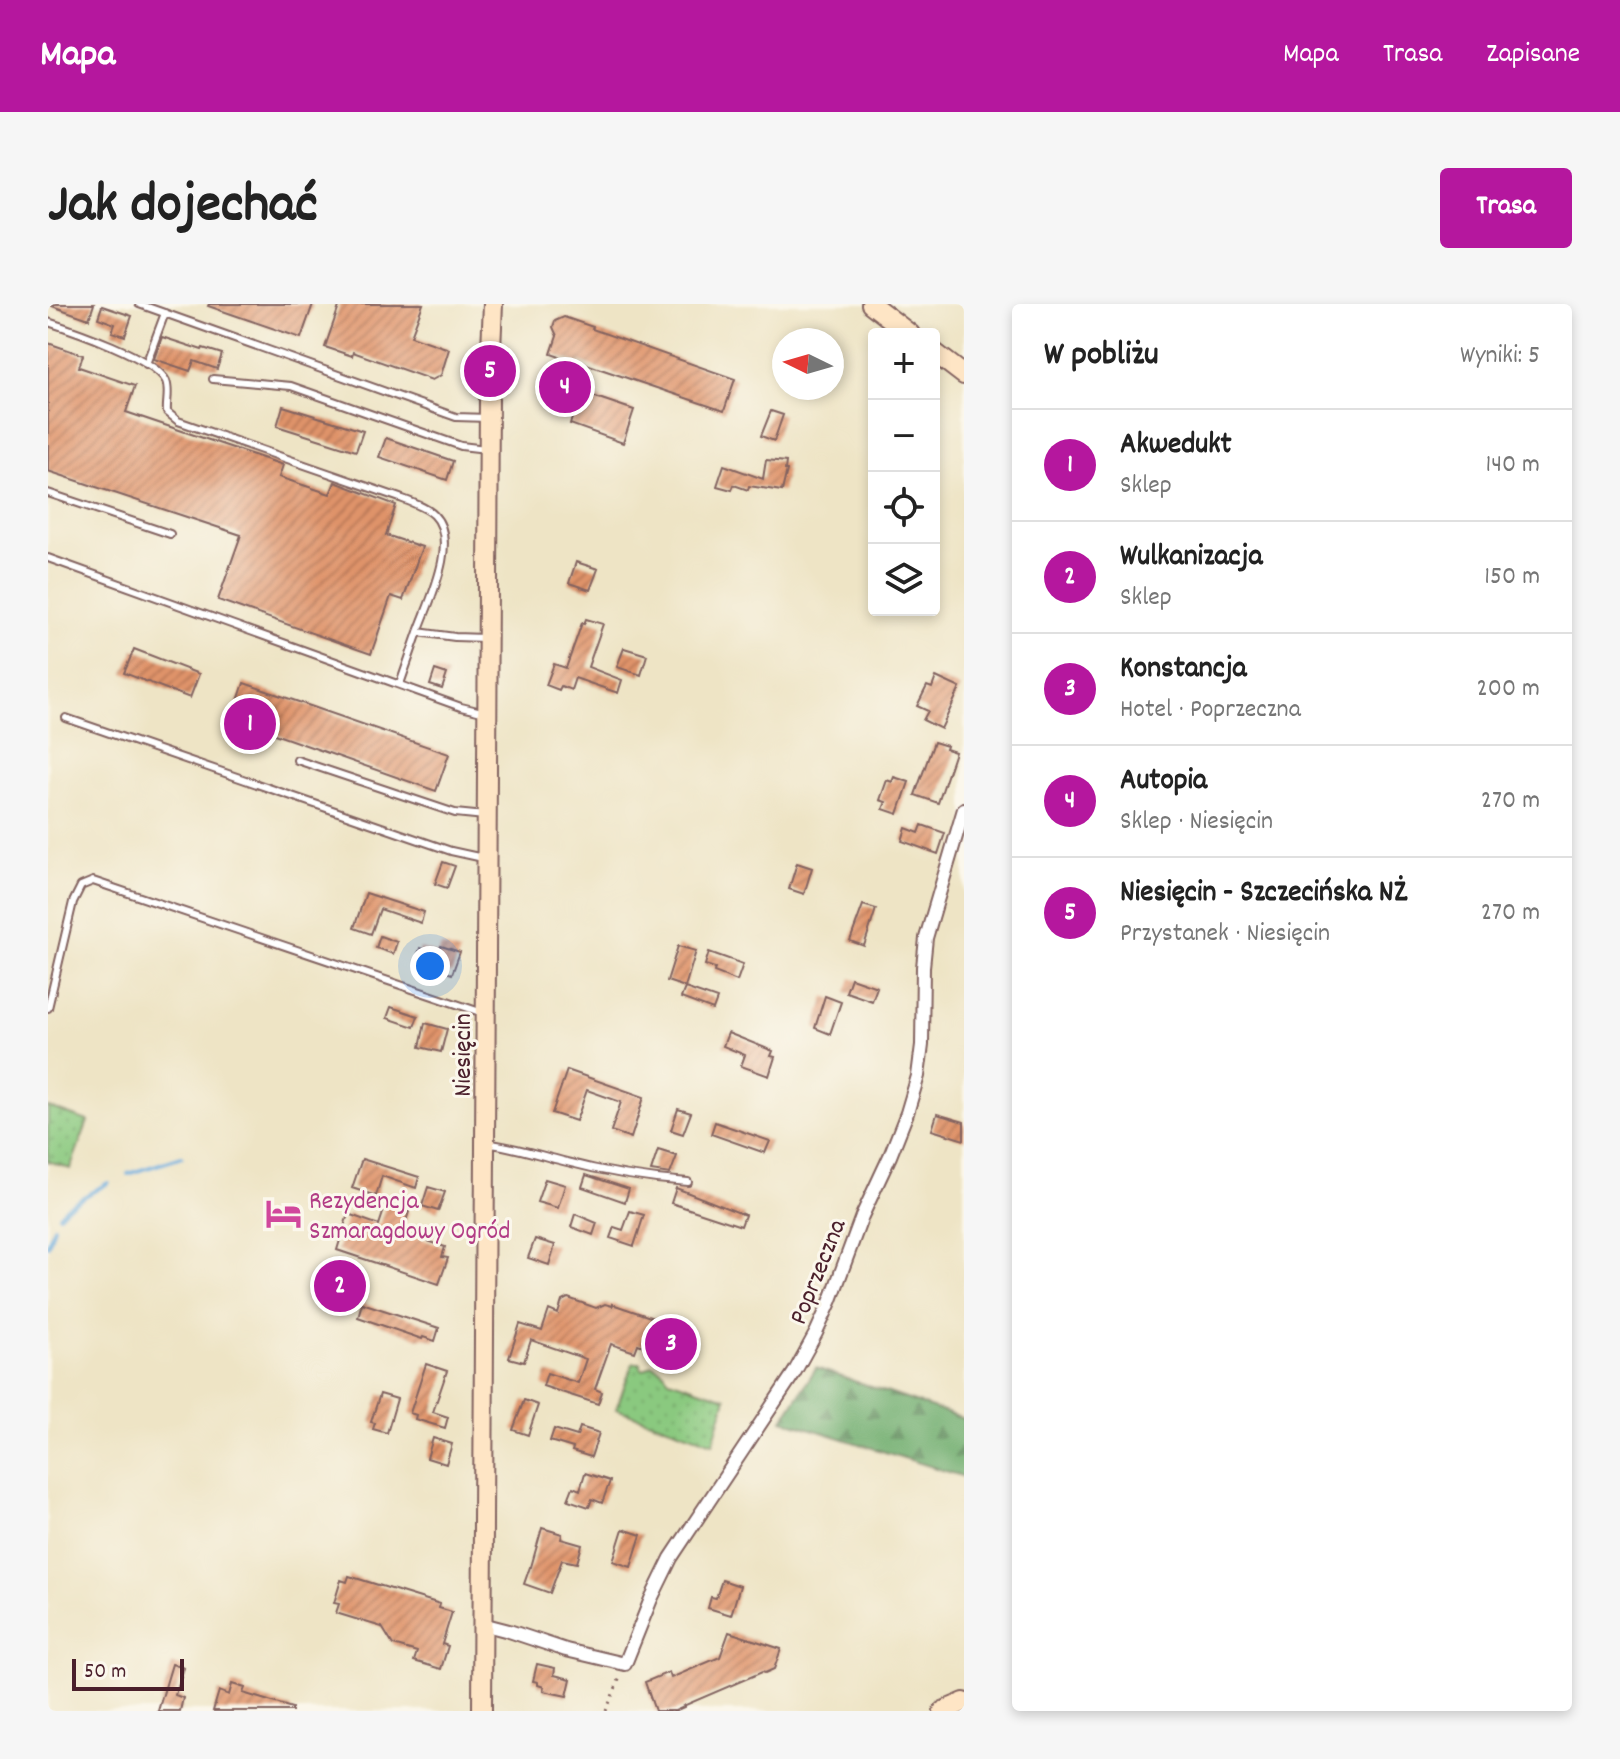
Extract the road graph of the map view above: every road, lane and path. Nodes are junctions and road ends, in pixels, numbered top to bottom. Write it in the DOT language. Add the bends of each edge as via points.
graph roads {
  1 [pos="139,304"];
  2 [pos="493,304"];
  3 [pos="871,304"];
  4 [pos="165,313"];
  5 [pos="48,322"];
  6 [pos="902,328"];
  7 [pos="940,357"];
  8 [pos="146,364"];
  9 [pos="964,375"];
  10 [pos="213,379"];
  11 [pos="490,418"];
  12 [pos="490,450"];
  13 [pos="48,493"];
  14 [pos="170,534"];
  15 [pos="48,558"];
  16 [pos="418,632"];
  17 [pos="489,638"];
  18 [pos="400,684"];
  19 [pos="489,714"];
  20 [pos="66,718"];
  21 [pos="297,760"];
  22 [pos="964,809"];
  23 [pos="488,816"];
  24 [pos="489,859"];
  25 [pos="48,1008"];
  26 [pos="487,1014"];
  27 [pos="486,1143"];
  28 [pos="688,1182"];
  29 [pos="482,1624"];
  30 [pos="625,1664"];
  31 [pos="964,1702"];
  32 [pos="482,1711"];
  33 [pos="606,1711"];
  34 [pos="943,1711"];
  1 -- 4 [label="lane"];
  2 -- 11 [label="street, Niesięcin"];
  3 -- 6 [label="street"];
  4 -- 8 [label="lane"];
  4 -- 11 [label="lane" via="456,417"];
  5 -- 8 [label="lane"];
  7 -- 9 [label="street"];
  8 -- 16 [label="lane" via="165,380 167,412 178,421 433,514 442,530 444,553"];
  10 -- 12 [label="lane" via="286,385 461,446"];
  11 -- 12 [label="street, Niesięcin"];
  12 -- 17 [label="street, Niesięcin"];
  13 -- 14 [label="lane"];
  15 -- 18 [label="lane"];
  16 -- 17 [label="lane"];
  16 -- 18 [label="lane"];
  17 -- 19 [label="street, Niesięcin"];
  18 -- 19 [label="lane"];
  19 -- 23 [label="street, Niesięcin"];
  20 -- 24 [label="lane" via="451,851"];
  21 -- 23 [label="lane" via="455,813"];
  22 -- 30 [label="street, Poprzeczna" via="926,938 918,1076 901,1127 816,1333 671,1558"];
  23 -- 24 [label="street, Niesięcin"];
  24 -- 26 [label="street, Niesięcin"];
  25 -- 26 [label="lane" via="73,902 81,886 93,881"];
  26 -- 27 [label="street, Niesięcin"];
  27 -- 28 [label="lane" via="615,1173"];
  27 -- 29 [label="street, Niesięcin"];
  29 -- 30 [label="street"];
  29 -- 32 [label="street, Niesięcin"];
  30 -- 33 [label="path"];
  31 -- 34 [label="street"];
}
